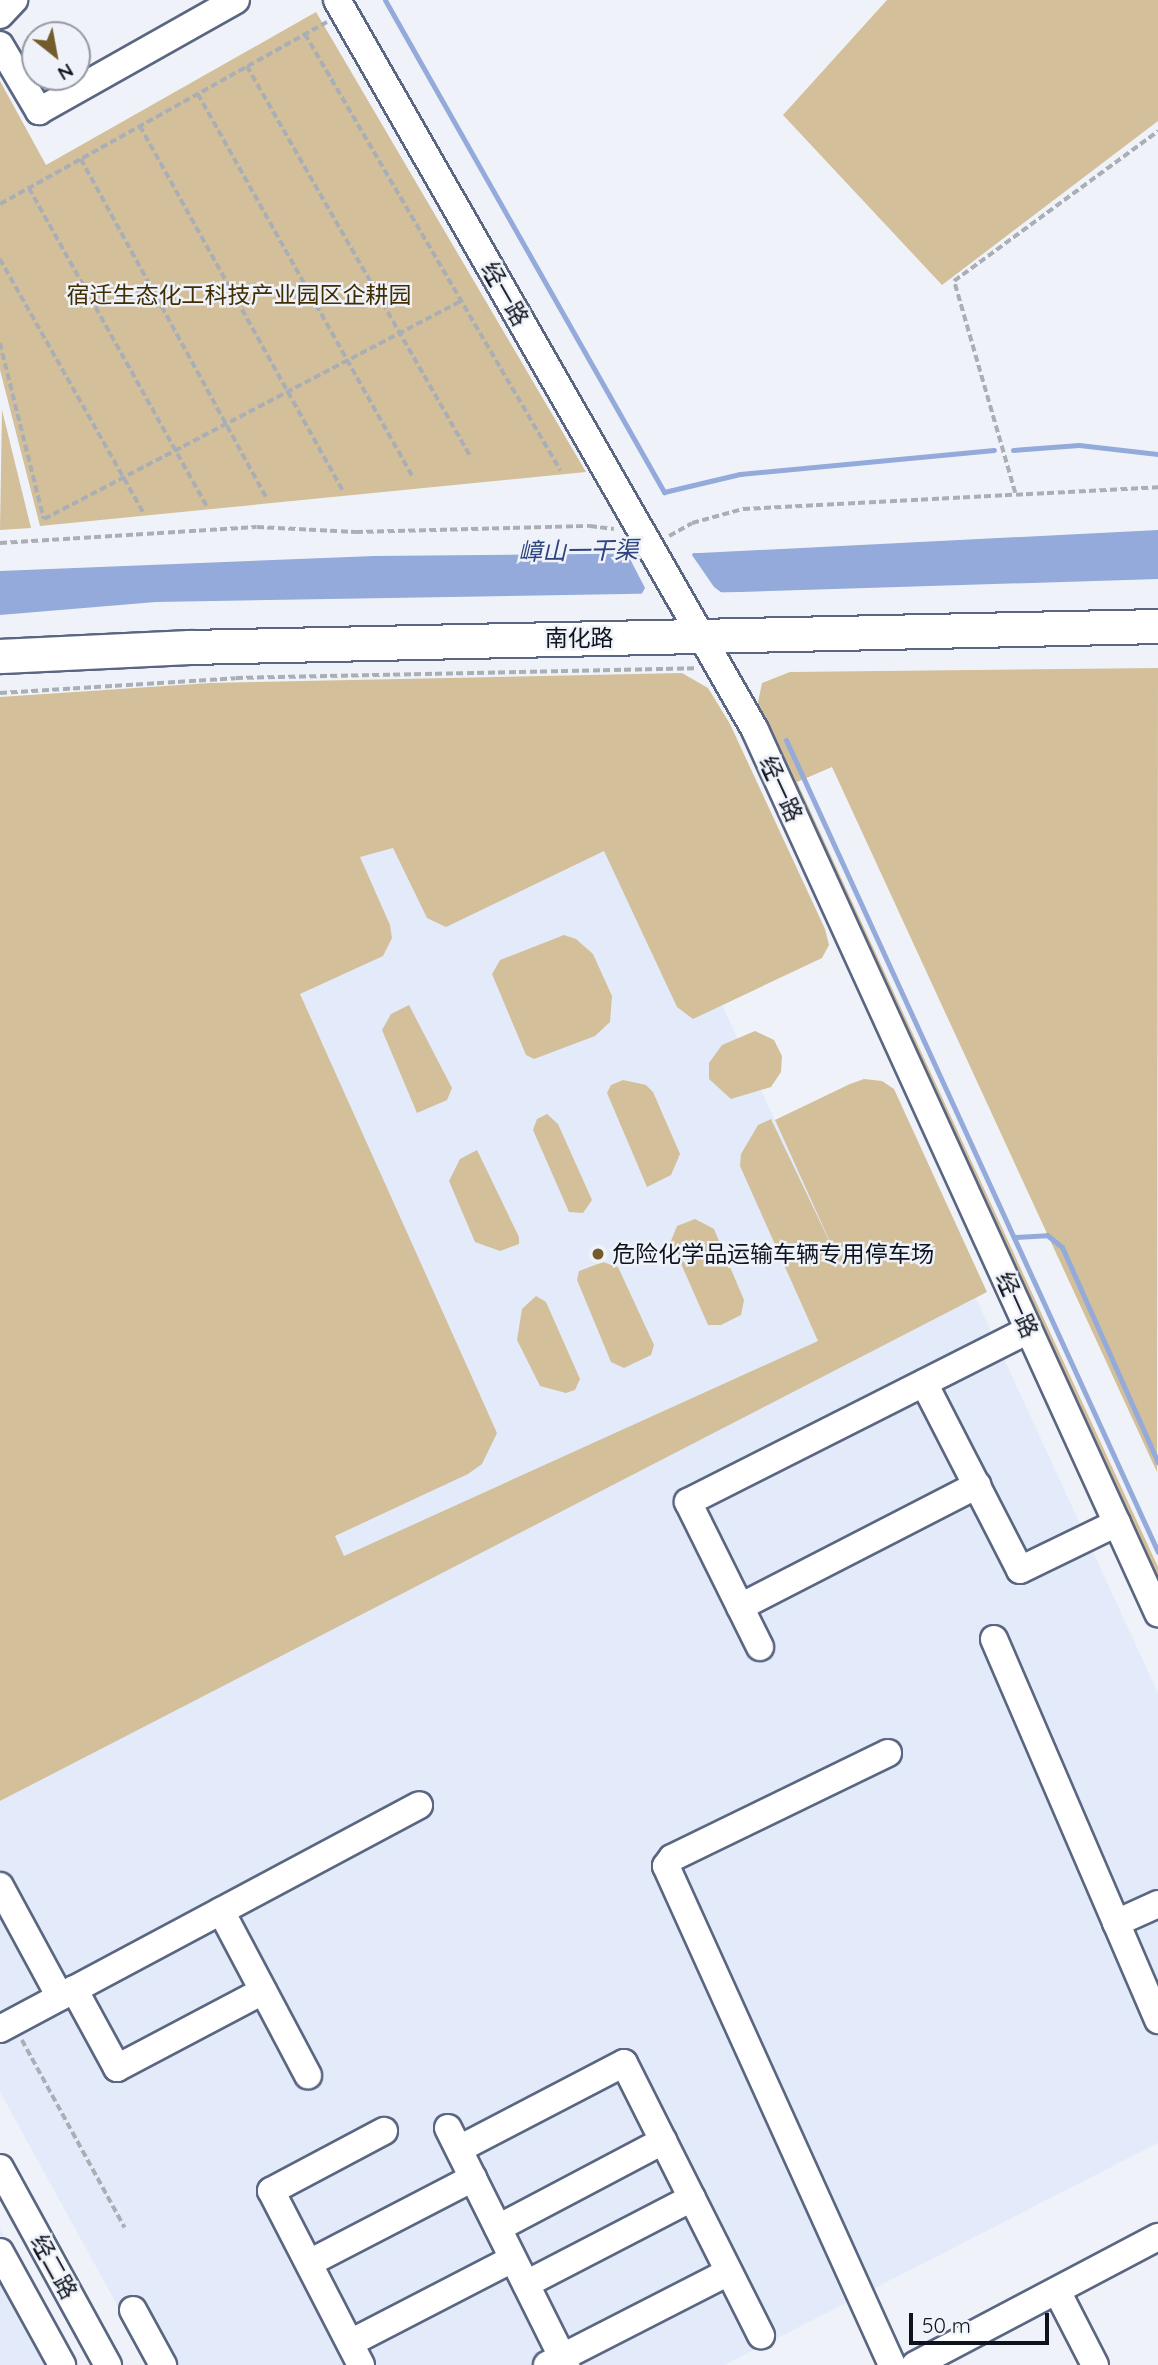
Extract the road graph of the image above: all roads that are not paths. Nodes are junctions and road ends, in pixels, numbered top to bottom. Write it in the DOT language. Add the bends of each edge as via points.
graph roads {
  1 [pos="14,0"];
  2 [pos="236,0"];
  3 [pos="341,6"];
  4 [pos="0,15"];
  5 [pos="0,46"];
  6 [pos="1158,626"];
  7 [pos="705,643"];
  8 [pos="1158,648"];
  9 [pos="0,656"];
  10 [pos="0,677"];
  11 [pos="1028,1330"];
  12 [pos="924,1383"];
  13 [pos="976,1485"];
  14 [pos="1117,1523"];
  15 [pos="740,1607"];
  16 [pos="1158,1613"];
  17 [pos="994,1639"];
  18 [pos="760,1647"];
  19 [pos="888,1753"];
  20 [pos="419,1805"];
  21 [pos="0,1886"];
  22 [pos="1158,1904"];
  23 [pos="221,1911"];
  24 [pos="1116,1923"];
  25 [pos="263,1991"];
  26 [pos="67,1993"];
  27 [pos="1158,2020"];
  28 [pos="6,2026"];
  29 [pos="308,2075"];
  30 [pos="384,2131"];
  31 [pos="663,2141"];
  32 [pos="0,2168"];
  33 [pos="474,2178"];
  34 [pos="692,2198"];
  35 [pos="498,2228"];
  36 [pos="1158,2237"];
  37 [pos="0,2252"];
  38 [pos="513,2259"];
  39 [pos="309,2263"];
  40 [pos="729,2272"];
  41 [pos="526,2284"];
  42 [pos="1057,2291"];
  43 [pos="133,2310"];
  44 [pos="761,2335"];
  45 [pos="356,2354"];
  46 [pos="558,2362"];
  47 [pos="62,2365"];
  48 [pos="108,2365"];
  49 [pos="163,2365"];
  50 [pos="892,2365"];
  51 [pos="915,2365"];
  52 [pos="1095,2365"];
  1 -- 4 [label="street"];
  2 -- 5 [label="street" via="39,111"];
  3 -- 7 [label="street, 经一路"];
  6 -- 7 [label="main road, 南化路"];
  7 -- 8 [label="main road, 南化路"];
  7 -- 9 [label="main road, 南化路" via="176,647"];
  7 -- 10 [label="main road, 南化路"];
  7 -- 11 [label="street, 经一路" via="755,730"];
  11 -- 12 [label="street"];
  11 -- 14 [label="street, 经一路"];
  12 -- 13 [label="street"];
  12 -- 15 [label="street" via="688,1503"];
  13 -- 14 [label="street" via="1020,1570"];
  13 -- 15 [label="street"];
  14 -- 16 [label="street, 经一路"];
  15 -- 18 [label="street"];
  17 -- 24 [label="street"];
  19 -- 50 [label="street" via="672,1858 666,1866"];
  20 -- 23 [label="street"];
  21 -- 26 [label="street"];
  22 -- 24 [label="street"];
  23 -- 25 [label="street"];
  23 -- 26 [label="street"];
  24 -- 27 [label="street"];
  25 -- 26 [label="street" via="117,2068"];
  25 -- 29 [label="street"];
  26 -- 28 [label="street"];
  30 -- 39 [label="street" via="271,2191"];
  31 -- 33 [label="street" via="624,2063 454,2139"];
  31 -- 34 [label="street"];
  31 -- 35 [label="street"];
  32 -- 48 [label="street, 经二路"];
  33 -- 35 [label="street"];
  33 -- 39 [label="street"];
  34 -- 40 [label="street"];
  34 -- 41 [label="street"];
  35 -- 38 [label="street"];
  36 -- 42 [label="street"];
  37 -- 47 [label="street"];
  38 -- 41 [label="street"];
  38 -- 45 [label="street"];
  39 -- 45 [label="street"];
  40 -- 44 [label="street"];
  40 -- 46 [label="street"];
  41 -- 46 [label="street"];
  42 -- 51 [label="street"];
  42 -- 52 [label="street"];
  43 -- 49 [label="street"];
}
